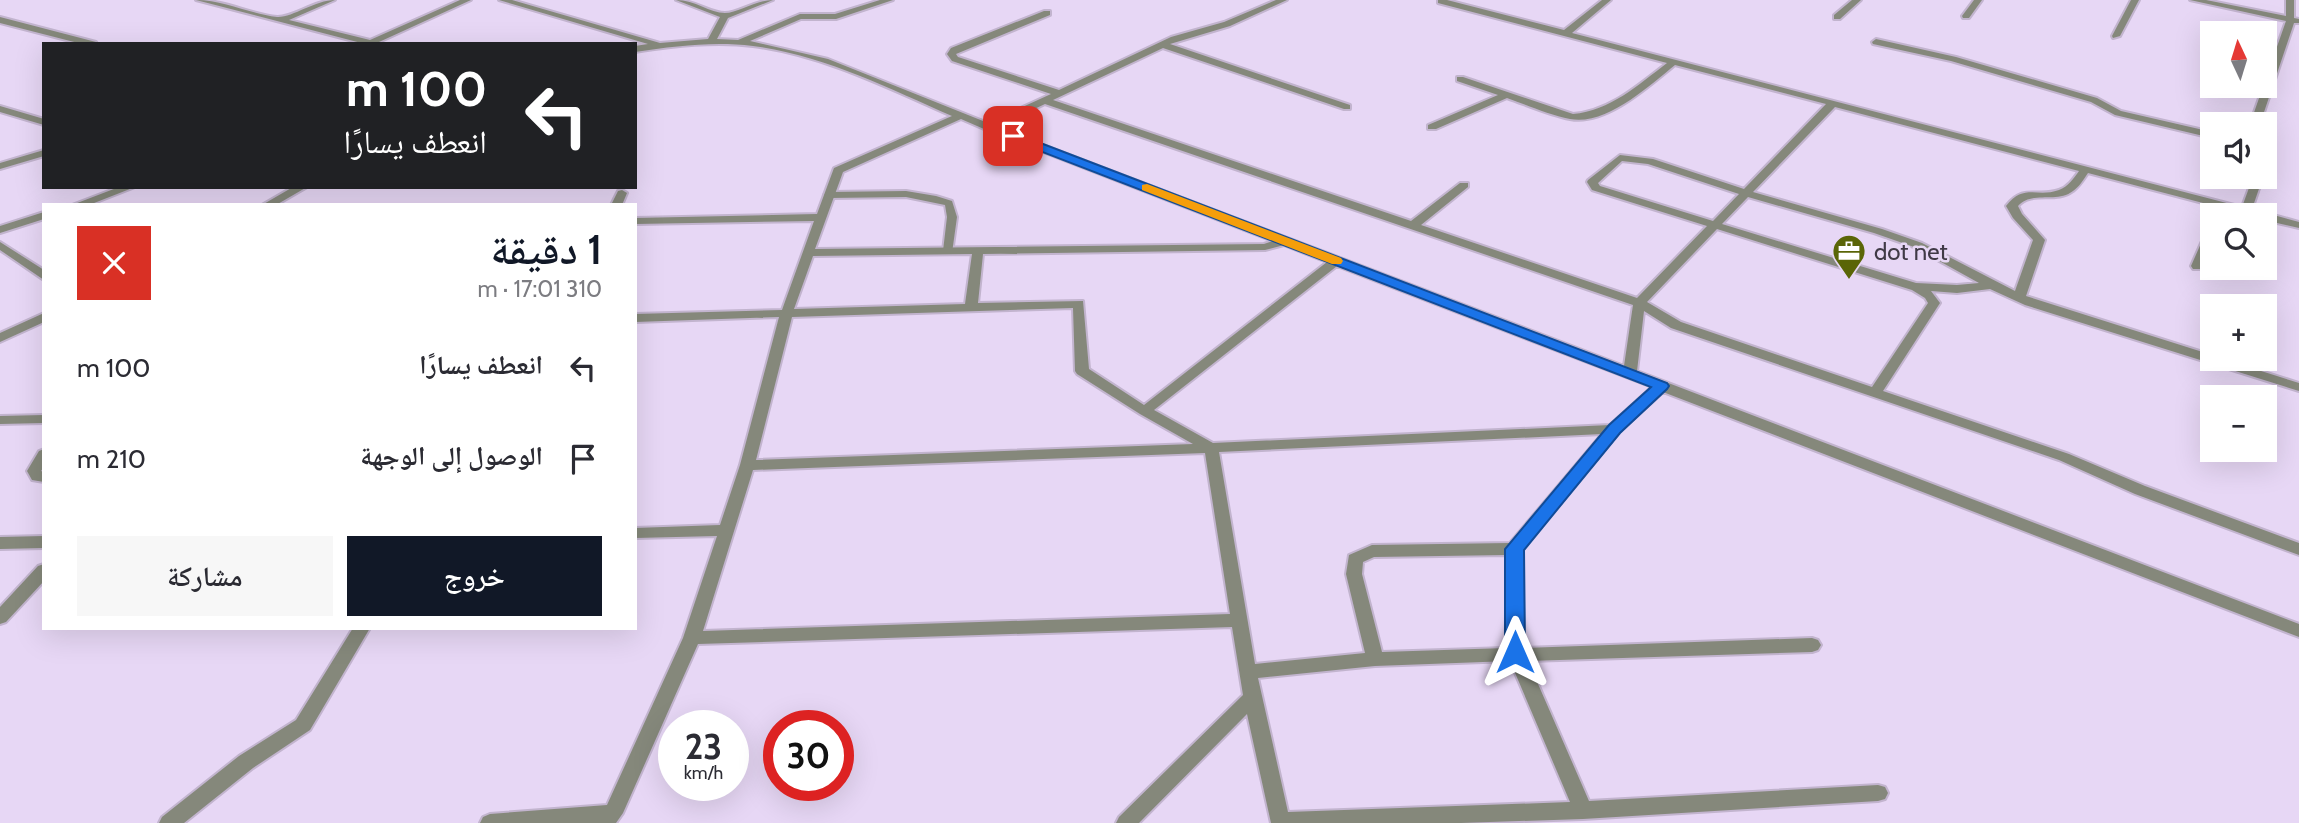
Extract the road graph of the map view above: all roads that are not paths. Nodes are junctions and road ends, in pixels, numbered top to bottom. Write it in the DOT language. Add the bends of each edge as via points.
graph roads {
  1 [pos="200,0"];
  2 [pos="331,0"];
  3 [pos="467,0"];
  4 [pos="503,0"];
  5 [pos="680,0"];
  6 [pos="769,0"];
  7 [pos="890,0"];
  8 [pos="1283,0"];
  9 [pos="1607,0"];
  10 [pos="1857,0"];
  11 [pos="1978,0"];
  12 [pos="2135,0"];
  13 [pos="2194,0"];
  14 [pos="2290,0"];
  15 [pos="1441,1"];
  16 [pos="1047,13"];
  17 [pos="725,16"];
  18 [pos="1966,16"];
  19 [pos="1837,17"];
  20 [pos="0,20"];
  21 [pos="281,20"];
  22 [pos="2294,21"];
  23 [pos="1566,33"];
  24 [pos="2116,36"];
  25 [pos="85,42"];
  26 [pos="371,42"];
  27 [pos="377,42"];
  28 [pos="1876,42"];
  29 [pos="710,43"];
  30 [pos="735,44"];
  31 [pos="661,45"];
  32 [pos="1163,45"];
  33 [pos="637,50"];
  34 [pos="1674,62"];
  35 [pos="1460,79"];
  36 [pos="1058,93"];
  37 [pos="1506,95"];
  38 [pos="1044,100"];
  39 [pos="1833,103"];
  40 [pos="1347,107"];
  41 [pos="1,110"];
  42 [pos="2259,112"];
  43 [pos="960,116"];
  44 [pos="42,121"];
  45 [pos="989,127"];
  46 [pos="1432,127"];
  47 [pos="2200,132"];
  48 [pos="42,154"];
  49 [pos="0,166"];
  50 [pos="2086,169"];
  51 [pos="1464,185"];
  52 [pos="124,189"];
  53 [pos="298,189"];
  54 [pos="622,192"];
  55 [pos="1746,193"];
  56 [pos="829,195"];
  57 [pos="82,203"];
  58 [pos="271,203"];
  59 [pos="616,203"];
  60 [pos="2200,203"];
  61 [pos="42,216"];
  62 [pos="821,217"];
  63 [pos="637,220"];
  64 [pos="2277,220"];
  65 [pos="1714,225"];
  66 [pos="2299,225"];
  67 [pos="1412,226"];
  68 [pos="0,230"];
  69 [pos="1285,241"];
  70 [pos="0,245"];
  71 [pos="978,250"];
  72 [pos="948,251"];
  73 [pos="808,253"];
  74 [pos="2200,259"];
  75 [pos="1336,261"];
  76 [pos="2197,266"];
  77 [pos="42,275"];
  78 [pos="1992,285"];
  79 [pos="1915,287"];
  80 [pos="2019,297"];
  81 [pos="1639,303"];
  82 [pos="971,308"];
  83 [pos="786,315"];
  84 [pos="42,318"];
  85 [pos="637,318"];
  86 [pos="0,338"];
  87 [pos="1630,373"];
  88 [pos="1661,386"];
  89 [pos="2299,387"];
  90 [pos="1876,391"];
  91 [pos="1145,411"];
  92 [pos="42,419"];
  93 [pos="0,420"];
  94 [pos="1614,429"];
  95 [pos="1211,448"];
  96 [pos="42,457"];
  97 [pos="747,465"];
  98 [pos="42,477"];
  99 [pos="726,530"];
  100 [pos="637,533"];
  101 [pos="42,542"];
  102 [pos="0,543"];
  103 [pos="2299,548"];
  104 [pos="1514,549"];
  105 [pos="42,572"];
  106 [pos="0,618"];
  107 [pos="1240,620"];
  108 [pos="361,630"];
  109 [pos="2299,631"];
  110 [pos="692,638"];
  111 [pos="1812,645"];
  112 [pos="1515,652"];
  113 [pos="1375,659"];
  114 [pos="1248,672"];
  115 [pos="1252,697"];
  116 [pos="1878,793"];
  117 [pos="1583,810"];
  118 [pos="607,818"];
  119 [pos="1281,822"];
  120 [pos="169,823"];
  121 [pos="490,823"];
  122 [pos="1126,823"];
  1 -- 21 [label="street"];
  2 -- 21 [label="street"];
  3 -- 27 [label="street"];
  4 -- 31 [label="street"];
  5 -- 17 [label="street"];
  6 -- 17 [label="street"];
  7 -- 30 [label="street" via="836,16 800,17"];
  8 -- 32 [label="street"];
  9 -- 23 [label="street"];
  10 -- 19 [label="street"];
  11 -- 18 [label="street"];
  12 -- 24 [label="street"];
  13 -- 22 [label="street"];
  14 -- 22 [label="street"];
  15 -- 23 [label="street"];
  16 -- 36 [label="street" via="951,54"];
  17 -- 29 [label="street"];
  20 -- 25 [label="street"];
  21 -- 26 [label="street"];
  22 -- 42 [label="street"];
  23 -- 34 [label="street"];
  28 -- 47 [label="street" via="2094,100 2118,113"];
  29 -- 30 [label="street"];
  29 -- 31 [label="street"];
  30 -- 43 [label="street" via="767,45 834,63"];
  31 -- 33 [label="street"];
  32 -- 36 [label="street"];
  32 -- 40 [label="street"];
  34 -- 37 [label="street" via="1637,90 1585,117"];
  34 -- 39 [label="street"];
  35 -- 37 [label="street"];
  36 -- 38 [label="street"];
  37 -- 46 [label="street"];
  38 -- 45 [label="street"];
  38 -- 67 [label="street"];
  39 -- 50 [label="street"];
  39 -- 55 [label="street"];
  41 -- 44 [label="street"];
  43 -- 45 [label="street"];
  43 -- 56 [label="street" via="838,170"];
  45 -- 69 [label="street"];
  48 -- 49 [label="street"];
  50 -- 60 [label="street"];
  50 -- 80 [label="street" via="2067,191 2024,195 2012,206 2016,217 2039,240"];
  51 -- 67 [label="street"];
  52 -- 57 [label="street"];
  53 -- 58 [label="street"];
  54 -- 59 [label="street"];
  55 -- 65 [label="street"];
  55 -- 65 [label="street" via="1632,158 1620,158 1592,181 1596,188"];
  55 -- 78 [label="street" via="1918,245"];
  56 -- 62 [label="street"];
  56 -- 72 [label="lane" via="918,196 949,203"];
  61 -- 68 [label="street"];
  62 -- 63 [label="street"];
  62 -- 73 [label="street"];
  64 -- 66 [label="street"];
  65 -- 79 [label="street"];
  65 -- 81 [label="street"];
  67 -- 81 [label="street"];
  69 -- 71 [label="street" via="1265,247"];
  69 -- 75 [label="street"];
  70 -- 77 [label="street"];
  71 -- 72 [label="street"];
  71 -- 82 [label="street"];
  72 -- 73 [label="street"];
  73 -- 83 [label="street"];
  74 -- 76 [label="street"];
  75 -- 87 [label="street"];
  75 -- 91 [label="street"];
  78 -- 79 [label="street"];
  78 -- 80 [label="street"];
  79 -- 90 [label="street" via="1934,303"];
  80 -- 89 [label="street"];
  81 -- 87 [label="street"];
  81 -- 90 [label="street" via="1676,325"];
  82 -- 83 [label="street"];
  82 -- 91 [label="street" via="1079,304 1082,371"];
  83 -- 85 [label="street"];
  83 -- 97 [label="street"];
  84 -- 86 [label="street"];
  87 -- 88 [label="street"];
  88 -- 94 [label="street"];
  88 -- 109 [label="street"];
  90 -- 103 [label="street" via="2064,457"];
  91 -- 95 [label="street"];
  92 -- 93 [label="street"];
  94 -- 95 [label="street"];
  94 -- 104 [label="street"];
  95 -- 97 [label="street"];
  95 -- 107 [label="street"];
  96 -- 98 [label="street" via="34,471"];
  97 -- 99 [label="street"];
  99 -- 100 [label="street"];
  99 -- 110 [label="street"];
  101 -- 102 [label="street"];
  104 -- 112 [label="street"];
  104 -- 113 [label="street" via="1372,551 1355,559 1354,574"];
  105 -- 106 [label="street"];
  107 -- 110 [label="street"];
  107 -- 114 [label="street"];
  108 -- 120 [label="street" via="303,725 246,762"];
  110 -- 118 [label="street"];
  111 -- 112 [label="street"];
  112 -- 113 [label="street"];
  112 -- 117 [label="street"];
  113 -- 114 [label="street"];
  114 -- 115 [label="street"];
  115 -- 119 [label="street"];
  115 -- 122 [label="street"];
  116 -- 117 [label="street"];
  117 -- 119 [label="street"];
  118 -- 121 [label="street"];
}
